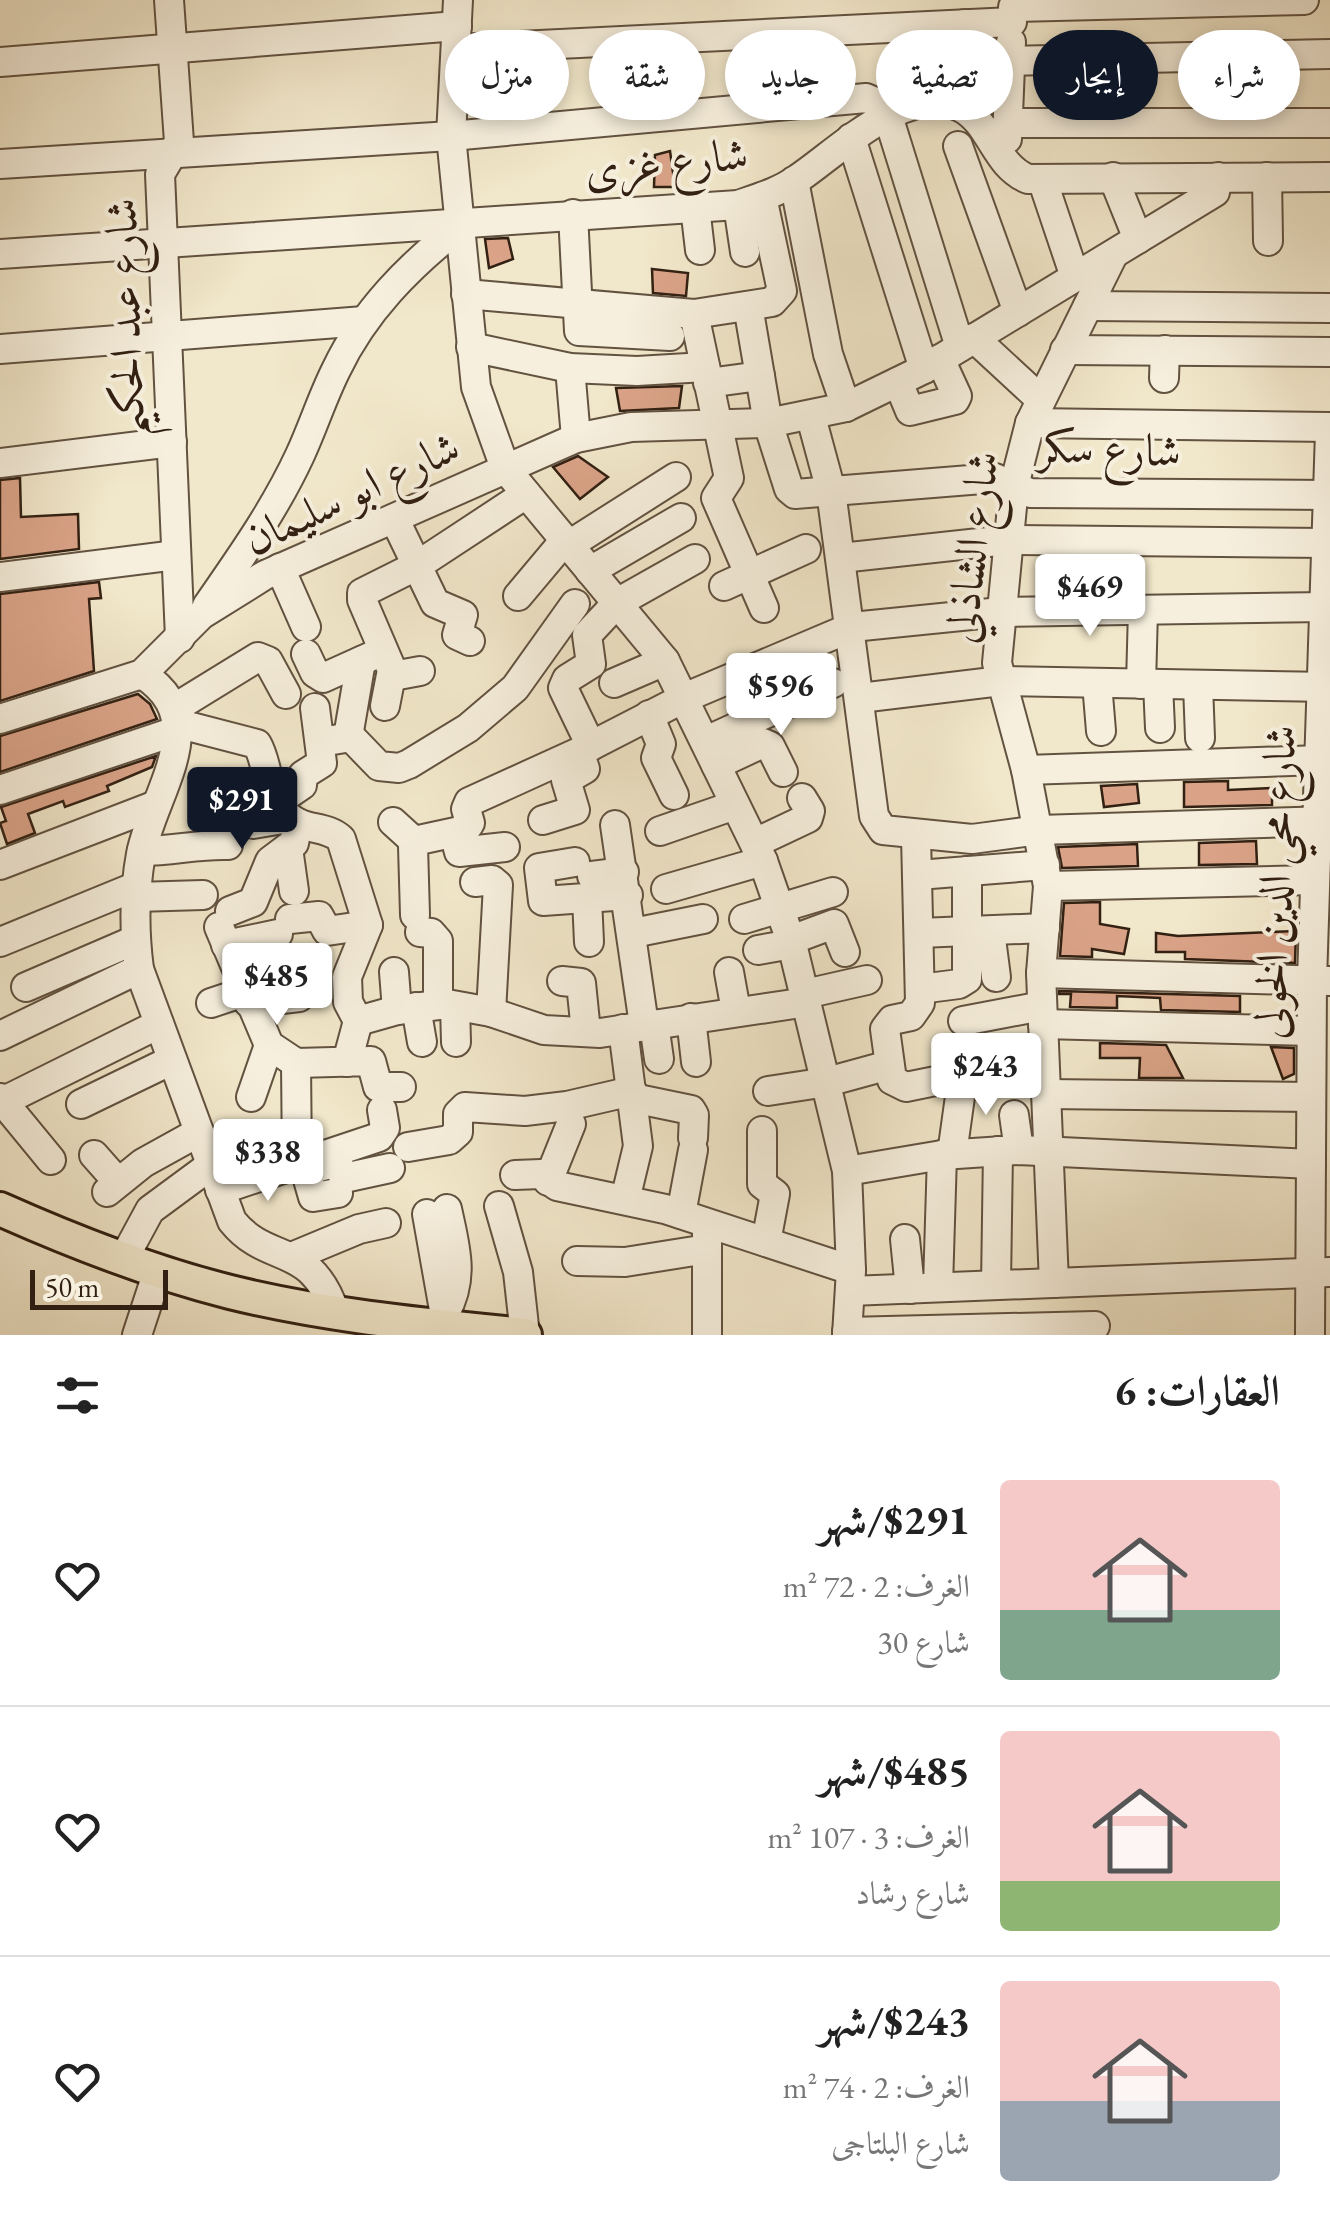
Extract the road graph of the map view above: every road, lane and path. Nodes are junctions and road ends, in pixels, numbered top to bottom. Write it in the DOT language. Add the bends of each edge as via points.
graph roads {
  1 [pos="169,0"];
  2 [pos="1304,0"];
  3 [pos="1013,10"];
  4 [pos="965,24"];
  5 [pos="457,25"];
  6 [pos="962,30"];
  7 [pos="172,48"];
  8 [pos="1330,54"];
  9 [pos="1013,61"];
  10 [pos="0,62"];
  11 [pos="876,102"];
  12 [pos="881,120"];
  13 [pos="889,120"];
  14 [pos="976,120"];
  15 [pos="1007,120"];
  16 [pos="1007,123"];
  17 [pos="1330,123"];
  18 [pos="450,136"];
  19 [pos="852,138"];
  20 [pos="958,146"];
  21 [pos="172,154"];
  22 [pos="0,164"];
  23 [pos="1006,166"];
  24 [pos="1112,177"];
  25 [pos="1218,177"];
  26 [pos="1266,177"];
  27 [pos="1330,177"];
  28 [pos="1042,180"];
  29 [pos="794,182"];
  30 [pos="750,201"];
  31 [pos="695,207"];
  32 [pos="572,214"];
  33 [pos="460,226"];
  34 [pos="1268,242"];
  35 [pos="163,244"];
  36 [pos="1126,246"];
  37 [pos="700,250"];
  38 [pos="745,252"];
  39 [pos="0,254"];
  40 [pos="1075,277"];
  41 [pos="466,294"];
  42 [pos="576,304"];
  43 [pos="748,306"];
  44 [pos="1088,306"];
  45 [pos="1330,308"];
  46 [pos="1018,312"];
  47 [pos="694,314"];
  48 [pos="364,321"];
  49 [pos="167,336"];
  50 [pos="670,336"];
  51 [pos="472,347"];
  52 [pos="0,349"];
  53 [pos="1066,350"];
  54 [pos="1330,352"];
  55 [pos="950,353"];
  56 [pos="570,368"];
  57 [pos="706,375"];
  58 [pos="760,376"];
  59 [pos="898,382"];
  60 [pos="846,407"];
  61 [pos="1035,411"];
  62 [pos="812,417"];
  63 [pos="768,423"];
  64 [pos="717,427"];
  65 [pos="1330,429"];
  66 [pos="576,438"];
  67 [pos="172,442"];
  68 [pos="1330,444"];
  69 [pos="0,462"];
  70 [pos="505,468"];
  71 [pos="676,477"];
  72 [pos="1014,486"];
  73 [pos="832,490"];
  74 [pos="526,494"];
  75 [pos="1329,495"];
  76 [pos="681,518"];
  77 [pos="395,520"];
  78 [pos="1007,540"];
  79 [pos="567,543"];
  80 [pos="806,549"];
  81 [pos="1328,554"];
  82 [pos="176,555"];
  83 [pos="841,558"];
  84 [pos="694,559"];
  85 [pos="418,565"];
  86 [pos="280,568"];
  87 [pos="590,571"];
  88 [pos="0,577"];
  89 [pos="736,580"];
  90 [pos="518,596"];
  91 [pos="617,603"];
  92 [pos="575,604"];
  93 [pos="1326,607"];
  94 [pos="764,608"];
  95 [pos="1142,610"];
  96 [pos="1002,612"];
  97 [pos="201,615"];
  98 [pos="852,627"];
  99 [pos="180,638"];
  100 [pos="470,640"];
  101 [pos="666,661"];
  102 [pos="389,665"];
  103 [pos="142,674"];
  104 [pos="1000,681"];
  105 [pos="614,683"];
  106 [pos="1097,683"];
  107 [pos="833,684"];
  108 [pos="1150,684"];
  109 [pos="1198,685"];
  110 [pos="1326,686"];
  111 [pos="286,694"];
  112 [pos="684,698"];
  113 [pos="860,698"];
  114 [pos="386,706"];
  115 [pos="315,708"];
  116 [pos="649,716"];
  117 [pos="0,719"];
  118 [pos="176,721"];
  119 [pos="1160,728"];
  120 [pos="1101,730"];
  121 [pos="1200,738"];
  122 [pos="334,740"];
  123 [pos="585,749"];
  124 [pos="711,753"];
  125 [pos="1320,760"];
  126 [pos="1026,770"];
  127 [pos="783,772"];
  128 [pos="0,790"];
  129 [pos="674,795"];
  130 [pos="802,798"];
  131 [pos="156,805"];
  132 [pos="736,805"];
  133 [pos="543,820"];
  134 [pos="1324,821"];
  135 [pos="394,822"];
  136 [pos="288,823"];
  137 [pos="253,824"];
  138 [pos="615,825"];
  139 [pos="1038,830"];
  140 [pos="660,831"];
  141 [pos="454,833"];
  142 [pos="902,834"];
  143 [pos="416,842"];
  144 [pos="228,845"];
  145 [pos="505,846"];
  146 [pos="142,851"];
  147 [pos="759,852"];
  148 [pos="0,864"];
  149 [pos="967,871"];
  150 [pos="918,875"];
  151 [pos="1047,875"];
  152 [pos="1316,880"];
  153 [pos="475,882"];
  154 [pos="626,884"];
  155 [pos="666,889"];
  156 [pos="294,891"];
  157 [pos="137,892"];
  158 [pos="834,892"];
  159 [pos="203,895"];
  160 [pos="781,910"];
  161 [pos="702,919"];
  162 [pos="744,919"];
  163 [pos="368,925"];
  164 [pos="225,927"];
  165 [pos="1045,928"];
  166 [pos="979,931"];
  167 [pos="633,933"];
  168 [pos="919,933"];
  169 [pos="135,940"];
  170 [pos="0,941"];
  171 [pos="590,942"];
  172 [pos="791,942"];
  173 [pos="758,950"];
  174 [pos="845,952"];
  175 [pos="139,969"];
  176 [pos="394,972"];
  177 [pos="729,972"];
  178 [pos="1041,973"];
  179 [pos="996,978"];
  180 [pos="867,980"];
  181 [pos="562,981"];
  182 [pos="1321,981"];
  183 [pos="26,987"];
  184 [pos="920,989"];
  185 [pos="247,997"];
  186 [pos="299,997"];
  187 [pos="806,998"];
  188 [pos="210,1002"];
  189 [pos="427,1007"];
  190 [pos="736,1011"];
  191 [pos="491,1012"];
  192 [pos="1042,1015"];
  193 [pos="691,1018"];
  194 [pos="358,1021"];
  195 [pos="963,1021"];
  196 [pos="159,1024"];
  197 [pos="3,1025"];
  198 [pos="640,1026"];
  199 [pos="586,1032"];
  200 [pos="1312,1032"];
  201 [pos="422,1042"];
  202 [pos="456,1042"];
  203 [pos="270,1045"];
  204 [pos="1044,1058"];
  205 [pos="659,1059"];
  206 [pos="172,1060"];
  207 [pos="347,1062"];
  208 [pos="696,1062"];
  209 [pos="296,1063"];
  210 [pos="964,1075"];
  211 [pos="897,1076"];
  212 [pos="827,1082"];
  213 [pos="401,1087"];
  214 [pos="768,1091"];
  215 [pos="633,1094"];
  216 [pos="1046,1094"];
  217 [pos="1311,1097"];
  218 [pos="251,1098"];
  219 [pos="1,1101"];
  220 [pos="81,1104"];
  221 [pos="382,1110"];
  222 [pos="1014,1115"];
  223 [pos="572,1124"];
  224 [pos="762,1131"];
  225 [pos="199,1132"];
  226 [pos="1320,1133"];
  227 [pos="1009,1151"];
  228 [pos="1049,1151"];
  229 [pos="947,1154"];
  230 [pos="94,1155"];
  231 [pos="51,1160"];
  232 [pos="304,1162"];
  233 [pos="1311,1164"];
  234 [pos="848,1172"];
  235 [pos="515,1175"];
  236 [pos="216,1177"];
  237 [pos="548,1180"];
  238 [pos="338,1192"];
  239 [pos="625,1200"];
  240 [pos="500,1206"];
  241 [pos="0,1210"];
  242 [pos="437,1212"];
  243 [pos="386,1223"];
  244 [pos="699,1228"];
  245 [pos="905,1239"];
  246 [pos="766,1242"];
  247 [pos="294,1256"];
  248 [pos="124,1258"];
  249 [pos="577,1260"];
  250 [pos="158,1271"];
  251 [pos="1320,1273"];
  252 [pos="851,1281"];
  253 [pos="1090,1282"];
  254 [pos="1054,1283"];
  255 [pos="986,1286"];
  256 [pos="924,1288"];
  257 [pos="335,1313"];
  258 [pos="446,1321"];
  259 [pos="400,1329"];
  260 [pos="1096,1330"];
  261 [pos="971,1332"];
  262 [pos="847,1333"];
  263 [pos="137,1335"];
  264 [pos="525,1335"];
  265 [pos="707,1335"];
  266 [pos="1310,1335"];
  1 -- 7 [label="street, شارع عبد الحكيم"];
  2 -- 3 [label="street"];
  3 -- 4 [label="street"];
  4 -- 5 [label="street"];
  4 -- 6 [label="street"];
  5 -- 7 [label="street"];
  5 -- 18 [label="street"];
  7 -- 10 [label="street"];
  7 -- 21 [label="street, شارع عبد الحكيم" via="179,142"];
  8 -- 9 [label="street"];
  11 -- 18 [label="street" via="866,98"];
  12 -- 19 [label="street, شارع غزى"];
  13 -- 55 [label="street"];
  14 -- 23 [label="street"];
  15 -- 16 [label="street"];
  16 -- 17 [label="street"];
  16 -- 23 [label="street"];
  18 -- 21 [label="street"];
  18 -- 33 [label="street"];
  19 -- 29 [label="street, شارع غزى"];
  19 -- 55 [label="street"];
  20 -- 46 [label="street"];
  21 -- 22 [label="street"];
  21 -- 35 [label="street, شارع عبد الحكيم" via="160,174"];
  23 -- 28 [label="street"];
  24 -- 25 [label="street"];
  24 -- 28 [label="street"];
  24 -- 36 [label="street"];
  25 -- 26 [label="street"];
  25 -- 36 [label="street, شارع ابو سليمان" via="1215,192"];
  26 -- 27 [label="street"];
  26 -- 34 [label="street"];
  28 -- 40 [label="street"];
  29 -- 30 [label="street, شارع غزى"];
  29 -- 60 [label="street" via="828,354"];
  30 -- 31 [label="street, شارع غزى"];
  30 -- 38 [label="street"];
  30 -- 43 [label="street" via="782,291 776,301"];
  31 -- 32 [label="street, شارع غزى"];
  31 -- 37 [label="street"];
  32 -- 33 [label="street, شارع غزى"];
  32 -- 42 [label="street"];
  33 -- 35 [label="street, شارع غزى"];
  33 -- 41 [label="street"];
  33 -- 48 [label="street" via="424,254"];
  35 -- 39 [label="street, شارع غزى"];
  35 -- 49 [label="street, شارع عبد الحكيم"];
  36 -- 40 [label="street, شارع ابو سليمان"];
  36 -- 44 [label="street, شارع الشاذلي"];
  40 -- 46 [label="street, شارع ابو سليمان"];
  41 -- 42 [label="street"];
  41 -- 51 [label="street"];
  42 -- 47 [label="street"];
  42 -- 50 [label="street" via="583,334"];
  43 -- 47 [label="street"];
  43 -- 58 [label="street"];
  44 -- 45 [label="street"];
  44 -- 53 [label="street, شارع الشاذلي"];
  46 -- 55 [label="street, شارع ابو سليمان"];
  47 -- 57 [label="street"];
  48 -- 49 [label="street"];
  48 -- 97 [label="street" via="255,538"];
  49 -- 52 [label="street"];
  49 -- 67 [label="street, شارع عبد الحكيم"];
  51 -- 56 [label="street"];
  51 -- 70 [label="street" via="476,387"];
  53 -- 54 [label="street" via="1165,364"];
  53 -- 61 [label="street, شارع الشاذلي"];
  55 -- 59 [label="street, شارع ابو سليمان"];
  55 -- 59 [label="street" via="955,400 911,411"];
  55 -- 61 [label="street"];
  56 -- 57 [label="street"];
  56 -- 66 [label="street"];
  57 -- 58 [label="street"];
  57 -- 64 [label="street"];
  58 -- 63 [label="street"];
  59 -- 60 [label="street, شارع ابو سليمان"];
  60 -- 62 [label="street, شارع ابو سليمان"];
  61 -- 65 [label="street"];
  61 -- 72 [label="street, شارع الشاذلي"];
  62 -- 63 [label="street, شارع ابو سليمان"];
  62 -- 73 [label="street"];
  63 -- 64 [label="street, شارع ابو سليمان"];
  63 -- 73 [label="street" via="790,491"];
  64 -- 66 [label="street, شارع ابو سليمان" via="631,427"];
  64 -- 89 [label="street" via="729,478 716,496"];
  65 -- 68 [label="street, شارع محي الدين الخولى"];
  66 -- 70 [label="street, شارع ابو سليمان"];
  67 -- 69 [label="street"];
  67 -- 82 [label="street, شارع عبد الحكيم"];
  68 -- 75 [label="street, شارع محي الدين الخولى"];
  70 -- 74 [label="street"];
  70 -- 77 [label="street, شارع ابو سليمان"];
  71 -- 79 [label="street"];
  72 -- 73 [label="street, شارع سكر" via="995,478"];
  72 -- 75 [label="street, شارع سكر" via="1030,493"];
  72 -- 78 [label="street, شارع الشاذلي"];
  73 -- 83 [label="street"];
  74 -- 79 [label="street"];
  74 -- 85 [label="street"];
  75 -- 81 [label="street, شارع محي الدين الخولى"];
  76 -- 87 [label="street"];
  77 -- 85 [label="street"];
  77 -- 86 [label="street, شارع ابو سليمان"];
  78 -- 81 [label="street"];
  78 -- 83 [label="street"];
  78 -- 96 [label="street, شارع الشاذلي"];
  79 -- 87 [label="street"];
  79 -- 90 [label="street"];
  80 -- 89 [label="street"];
  81 -- 93 [label="street, شارع محي الدين الخولى"];
  82 -- 88 [label="street"];
  82 -- 99 [label="street, شارع عبد الحكيم"];
  83 -- 98 [label="street"];
  84 -- 91 [label="street"];
  85 -- 100 [label="street" via="434,615 464,615 457,633"];
  85 -- 102 [label="street" via="362,593"];
  86 -- 97 [label="street, شارع ابو سليمان"];
  86 -- 102 [label="street" via="316,674"];
  87 -- 91 [label="street"];
  89 -- 94 [label="street"];
  91 -- 101 [label="street"];
  91 -- 123 [label="street" via="587,634 589,667 564,685"];
  92 -- 122 [label="street" via="515,688 468,728 409,764 379,766 356,740"];
  93 -- 95 [label="street"];
  93 -- 110 [label="street, شارع محي الدين الخولى"];
  95 -- 96 [label="street"];
  95 -- 108 [label="street"];
  96 -- 98 [label="street"];
  96 -- 104 [label="street, شارع الشاذلي"];
  97 -- 99 [label="street, شارع ابو سليمان"];
  98 -- 112 [label="street"];
  98 -- 113 [label="street"];
  99 -- 103 [label="street, شارع ابو سليمان"];
  101 -- 105 [label="street"];
  101 -- 112 [label="street"];
  102 -- 114 [label="street"];
  102 -- 122 [label="street"];
  103 -- 117 [label="street, شارع ابو سليمان"];
  103 -- 118 [label="street" via="156,682"];
  104 -- 106 [label="street"];
  104 -- 113 [label="street"];
  104 -- 126 [label="street, شارع الشاذلي"];
  106 -- 108 [label="street"];
  106 -- 120 [label="street"];
  107 -- 124 [label="street"];
  108 -- 109 [label="street"];
  108 -- 119 [label="street"];
  109 -- 110 [label="street"];
  109 -- 121 [label="street"];
  110 -- 125 [label="street, شارع محي الدين الخولى"];
  111 -- 118 [label="street" via="268,661 258,657"];
  112 -- 116 [label="street"];
  112 -- 124 [label="street"];
  113 -- 142 [label="street" via="874,816"];
  115 -- 122 [label="street"];
  116 -- 123 [label="street"];
  116 -- 129 [label="street" via="660,744 656,758"];
  118 -- 128 [label="street"];
  118 -- 131 [label="street" via="175,761"];
  118 -- 136 [label="street" via="257,744"];
  122 -- 136 [label="street" via="322,763 303,774"];
  123 -- 133 [label="street" via="585,769 566,782 575,810"];
  123 -- 141 [label="street" via="469,802 470,826"];
  124 -- 127 [label="street" via="766,743"];
  124 -- 132 [label="street"];
  125 -- 126 [label="street"];
  125 -- 134 [label="street, شارع محي الدين الخولى"];
  126 -- 139 [label="street, شارع الشاذلي"];
  130 -- 147 [label="street" via="808,818"];
  131 -- 146 [label="street"];
  131 -- 148 [label="street"];
  132 -- 140 [label="street"];
  132 -- 147 [label="street"];
  134 -- 139 [label="street"];
  134 -- 152 [label="street, شارع محي الدين الخولى"];
  135 -- 143 [label="street"];
  136 -- 137 [label="street"];
  136 -- 156 [label="street"];
  136 -- 163 [label="street" via="341,839"];
  136 -- 164 [label="street" via="253,902"];
  138 -- 154 [label="street"];
  139 -- 142 [label="street" via="972,839"];
  139 -- 151 [label="street, شارع الشاذلي"];
  141 -- 143 [label="street"];
  141 -- 145 [label="street" via="459,852"];
  142 -- 150 [label="street"];
  143 -- 189 [label="street" via="418,924 438,941"];
  144 -- 146 [label="street"];
  146 -- 157 [label="street"];
  147 -- 155 [label="street"];
  147 -- 160 [label="street"];
  149 -- 150 [label="street"];
  149 -- 151 [label="street"];
  149 -- 166 [label="street"];
  150 -- 168 [label="street"];
  151 -- 152 [label="street"];
  151 -- 165 [label="street, شارع الشاذلي"];
  152 -- 182 [label="street, شارع محي الدين الخولى"];
  153 -- 191 [label="street" via="498,885"];
  154 -- 167 [label="street"];
  154 -- 171 [label="street" via="585,879"];
  157 -- 159 [label="street"];
  157 -- 169 [label="street"];
  157 -- 170 [label="street"];
  158 -- 160 [label="street"];
  160 -- 162 [label="street"];
  160 -- 172 [label="street"];
  161 -- 167 [label="street"];
  163 -- 164 [label="street" via="327,931 319,916 284,927"];
  163 -- 194 [label="street" via="346,978"];
  164 -- 185 [label="street"];
  165 -- 166 [label="street"];
  165 -- 178 [label="street, شارع الشاذلي"];
  166 -- 168 [label="street"];
  166 -- 179 [label="street"];
  166 -- 184 [label="street" via="965,981"];
  167 -- 198 [label="street"];
  168 -- 184 [label="street"];
  169 -- 175 [label="street"];
  169 -- 183 [label="street"];
  172 -- 173 [label="street"];
  172 -- 174 [label="street" via="834,924"];
  172 -- 187 [label="street"];
  175 -- 196 [label="street"];
  175 -- 197 [label="street"];
  176 -- 189 [label="street"];
  177 -- 190 [label="street"];
  178 -- 182 [label="street"];
  178 -- 192 [label="street, شارع الشاذلي"];
  180 -- 187 [label="street"];
  181 -- 199 [label="street" via="581,984"];
  182 -- 200 [label="street, شارع محي الدين الخولى"];
  184 -- 211 [label="street" via="918,1008 885,1030"];
  185 -- 186 [label="street"];
  185 -- 188 [label="street"];
  185 -- 203 [label="street"];
  187 -- 190 [label="street"];
  187 -- 212 [label="street"];
  189 -- 191 [label="street"];
  189 -- 194 [label="street"];
  189 -- 201 [label="street"];
  189 -- 202 [label="street"];
  190 -- 193 [label="street"];
  191 -- 199 [label="street" via="529,1037"];
  192 -- 195 [label="street"];
  192 -- 200 [label="street"];
  192 -- 204 [label="street, شارع الشاذلي"];
  193 -- 198 [label="street"];
  193 -- 208 [label="street"];
  194 -- 207 [label="street"];
  196 -- 206 [label="street"];
  196 -- 219 [label="street"];
  198 -- 199 [label="street"];
  198 -- 205 [label="street"];
  198 -- 215 [label="street"];
  200 -- 217 [label="street, شارع محي الدين الخولى"];
  203 -- 209 [label="street"];
  203 -- 218 [label="street"];
  204 -- 210 [label="street"];
  204 -- 216 [label="street, شارع الشاذلي"];
  206 -- 220 [label="street"];
  206 -- 225 [label="street"];
  207 -- 209 [label="street"];
  207 -- 213 [label="street" via="371,1061 378,1087"];
  209 -- 232 [label="street"];
  210 -- 211 [label="street"];
  210 -- 229 [label="street"];
  211 -- 212 [label="street"];
  212 -- 214 [label="street"];
  212 -- 234 [label="street"];
  215 -- 232 [label="street" via="525,1111 466,1107 452,1138 344,1178 338,1163"];
  215 -- 239 [label="street" via="638,1146"];
  215 -- 244 [label="street" via="694,1115"];
  216 -- 217 [label="street"];
  216 -- 228 [label="street, شارع الشاذلي"];
  217 -- 226 [label="street, شارع محي الدين الخولى"];
  219 -- 231 [label="street"];
  221 -- 232 [label="street" via="379,1138"];
  222 -- 227 [label="street"];
  223 -- 237 [label="street"];
  224 -- 246 [label="street" via="762,1184 775,1194"];
  225 -- 230 [label="street" via="112,1187"];
  225 -- 236 [label="street"];
  226 -- 233 [label="street, شارع محي الدين الخولى"];
  227 -- 228 [label="street"];
  227 -- 229 [label="street"];
  227 -- 255 [label="street"];
  228 -- 233 [label="street"];
  228 -- 254 [label="street, شارع الشاذلي"];
  229 -- 234 [label="street"];
  229 -- 256 [label="street"];
  232 -- 236 [label="street"];
  232 -- 238 [label="street" via="313,1198"];
  233 -- 251 [label="street, شارع محي الدين الخولى"];
  234 -- 252 [label="street"];
  235 -- 237 [label="street"];
  236 -- 247 [label="street" via="240,1232"];
  236 -- 248 [label="street" via="150,1210"];
  237 -- 239 [label="street"];
  239 -- 244 [label="street"];
  240 -- 264 [label="street" via="518,1272"];
  241 -- 248 [label="main road"];
  242 -- 258 [label="street" via="459,1276"];
  243 -- 247 [label="street"];
  244 -- 246 [label="street"];
  244 -- 249 [label="street" via="654,1260"];
  244 -- 265 [label="street"];
  245 -- 256 [label="street"];
  246 -- 252 [label="street"];
  247 -- 257 [label="street" via="328,1290"];
  248 -- 250 [label="main road"];
  250 -- 257 [label="main road"];
  250 -- 263 [label="street"];
  251 -- 253 [label="street"];
  251 -- 266 [label="street, شارع محي الدين الخولى"];
  252 -- 256 [label="street"];
  252 -- 262 [label="street"];
  253 -- 254 [label="street"];
  253 -- 260 [label="street"];
  254 -- 255 [label="street"];
  255 -- 256 [label="street"];
  255 -- 261 [label="street"];
  257 -- 259 [label="main road"];
  258 -- 259 [label="main road"];
  258 -- 264 [label="main road"];
  260 -- 261 [label="street"];
  261 -- 262 [label="street"];
}
